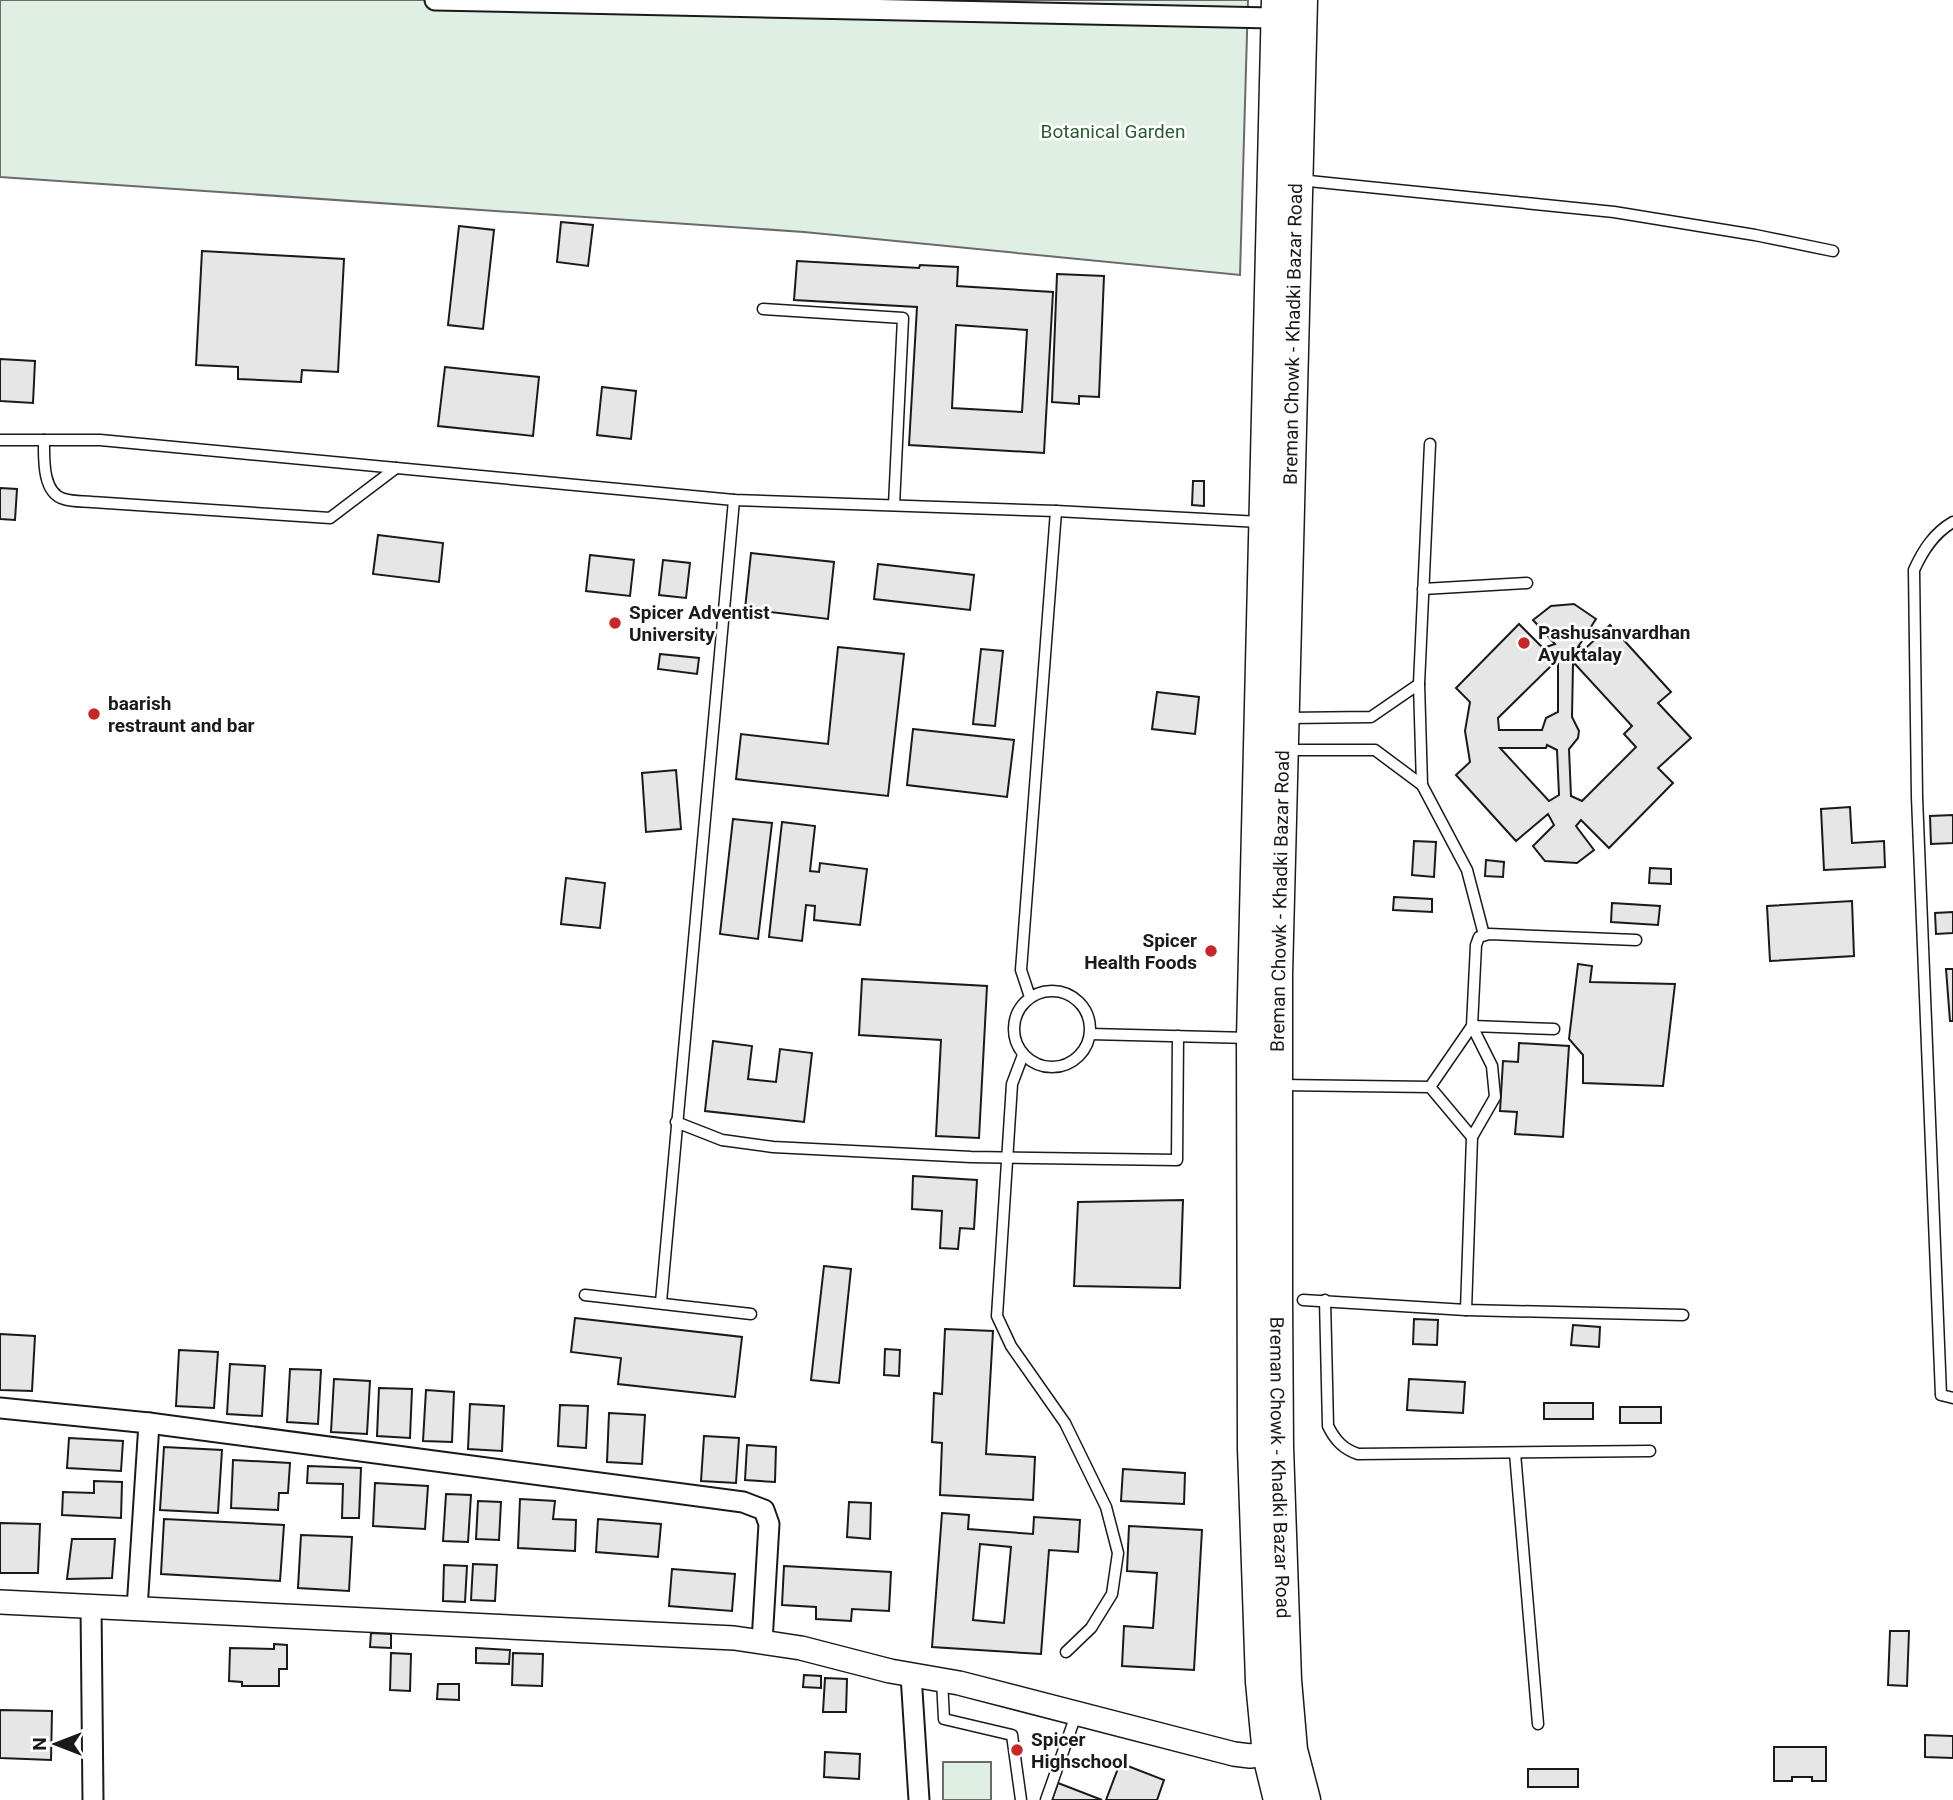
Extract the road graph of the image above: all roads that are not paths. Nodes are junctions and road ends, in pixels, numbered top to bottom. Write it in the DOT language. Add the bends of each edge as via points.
graph roads {
  1 [pos="1302,0"];
  2 [pos="435,1"];
  3 [pos="1277,9"];
  4 [pos="1297,180"];
  5 [pos="1833,251"];
  6 [pos="763,309"];
  7 [pos="0,440"];
  8 [pos="44,440"];
  9 [pos="1430,444"];
  10 [pos="396,468"];
  11 [pos="734,499"];
  12 [pos="894,505"];
  13 [pos="1056,511"];
  14 [pos="1263,522"];
  15 [pos="1953,522"];
  16 [pos="1527,583"];
  17 [pos="1423,589"];
  18 [pos="1419,684"];
  19 [pos="1283,718"];
  20 [pos="1282,750"];
  21 [pos="1422,785"];
  22 [pos="1484,935"];
  23 [pos="1636,940"];
  24 [pos="1030,997"];
  25 [pos="1472,1026"];
  26 [pos="1554,1029"];
  27 [pos="1090,1034"];
  28 [pos="1178,1037"];
  29 [pos="1264,1038"];
  30 [pos="1023,1055"];
  31 [pos="1277,1085"];
  32 [pos="1430,1087"];
  33 [pos="676,1122"];
  34 [pos="1472,1137"];
  35 [pos="1007,1156"];
  36 [pos="584,1295"];
  37 [pos="1303,1300"];
  38 [pos="1325,1300"];
  39 [pos="661,1302"];
  40 [pos="1466,1310"];
  41 [pos="751,1314"];
  42 [pos="1683,1315"];
  43 [pos="1953,1398"];
  44 [pos="0,1408"];
  45 [pos="149,1423"];
  46 [pos="1650,1451"];
  47 [pos="1515,1453"];
  48 [pos="0,1602"];
  49 [pos="91,1606"];
  50 [pos="137,1609"];
  51 [pos="762,1642"];
  52 [pos="1066,1651"];
  53 [pos="911,1675"];
  54 [pos="942,1680"];
  55 [pos="1077,1712"];
  56 [pos="1538,1724"];
  57 [pos="1280,1753"];
  58 [pos="93,1800"];
  59 [pos="919,1800"];
  60 [pos="1021,1800"];
  61 [pos="1046,1800"];
  62 [pos="1279,1800"];
  63 [pos="1305,1800"];
  1 -- 4 [label="main road, Breman Chowk - Khadki Bazar Road"];
  2 -- 3 [label="street"];
  3 -- 14 [label="main road, Breman Chowk - Khadki Bazar Road"];
  4 -- 5 [label="lane" via="1614,212"];
  4 -- 19 [label="main road, Breman Chowk - Khadki Bazar Road"];
  6 -- 12 [label="lane" via="902,318"];
  7 -- 8 [label="lane"];
  8 -- 10 [label="lane" via="100,440"];
  8 -- 10 [label="lane" via="49,486 62,499 92,502 330,518"];
  9 -- 17 [label="lane"];
  10 -- 11 [label="lane"];
  11 -- 12 [label="lane"];
  11 -- 33 [label="lane"];
  12 -- 13 [label="lane"];
  13 -- 14 [label="lane"];
  13 -- 24 [label="lane" via="1021,970"];
  14 -- 29 [label="main road, Breman Chowk - Khadki Bazar Road"];
  15 -- 43 [label="lane" via="1933,538 1914,570 1917,797 1941,1395"];
  16 -- 17 [label="lane"];
  17 -- 18 [label="lane"];
  18 -- 19 [label="lane" via="1371,717"];
  18 -- 21 [label="lane"];
  19 -- 20 [label="main road, Breman Chowk - Khadki Bazar Road"];
  20 -- 21 [label="lane" via="1375,750"];
  20 -- 29 [label="main road, Breman Chowk - Khadki Bazar Road"];
  21 -- 22 [label="lane" via="1467,870"];
  22 -- 23 [label="lane"];
  22 -- 25 [label="lane" via="1476,945"];
  24 -- 27 [label="lane" via="1051,990 1072,996 1086,1013"];
  24 -- 30 [label="lane" via="1013,1024"];
  25 -- 26 [label="lane"];
  25 -- 32 [label="lane"];
  25 -- 34 [label="lane" via="1492,1066 1494,1097"];
  27 -- 28 [label="lane"];
  27 -- 30 [label="lane" via="1081,1054 1063,1066 1041,1067"];
  28 -- 29 [label="lane"];
  28 -- 35 [label="lane" via="1177,1160"];
  29 -- 31 [label="main road, Breman Chowk - Khadki Bazar Road"];
  29 -- 57 [label="main road, Breman Chowk - Khadki Bazar Road" via="1253,1448 1261,1682"];
  30 -- 35 [label="lane" via="1012,1084"];
  31 -- 32 [label="lane"];
  31 -- 57 [label="main road, Breman Chowk - Khadki Bazar Road" via="1278,1447 1286,1680"];
  32 -- 34 [label="lane"];
  33 -- 35 [label="lane" via="722,1140 773,1147"];
  33 -- 39 [label="lane"];
  34 -- 40 [label="lane"];
  35 -- 52 [label="lane" via="997,1316 1065,1423 1107,1507 1118,1553 1112,1594 1091,1628"];
  36 -- 39 [label="lane"];
  37 -- 38 [label="lane"];
  38 -- 40 [label="lane"];
  38 -- 47 [label="lane" via="1328,1426 1340,1444 1358,1454"];
  39 -- 41 [label="lane"];
  40 -- 42 [label="lane"];
  44 -- 45 [label="street"];
  45 -- 50 [label="street"];
  45 -- 51 [label="street" via="743,1502 764,1510 769,1524"];
  46 -- 47 [label="lane"];
  47 -- 56 [label="lane"];
  48 -- 49 [label="street"];
  49 -- 50 [label="street"];
  49 -- 58 [label="street"];
  50 -- 51 [label="street"];
  51 -- 53 [label="street"];
  53 -- 54 [label="street"];
  53 -- 59 [label="street"];
  54 -- 55 [label="street"];
  54 -- 60 [label="lane" via="944,1719 1012,1735"];
  55 -- 57 [label="street" via="1234,1754"];
  55 -- 61 [label="lane"];
  57 -- 62 [label="main road, Breman Chowk - Khadki Bazar Road"];
  57 -- 63 [label="main road, Breman Chowk - Khadki Bazar Road"];
}
